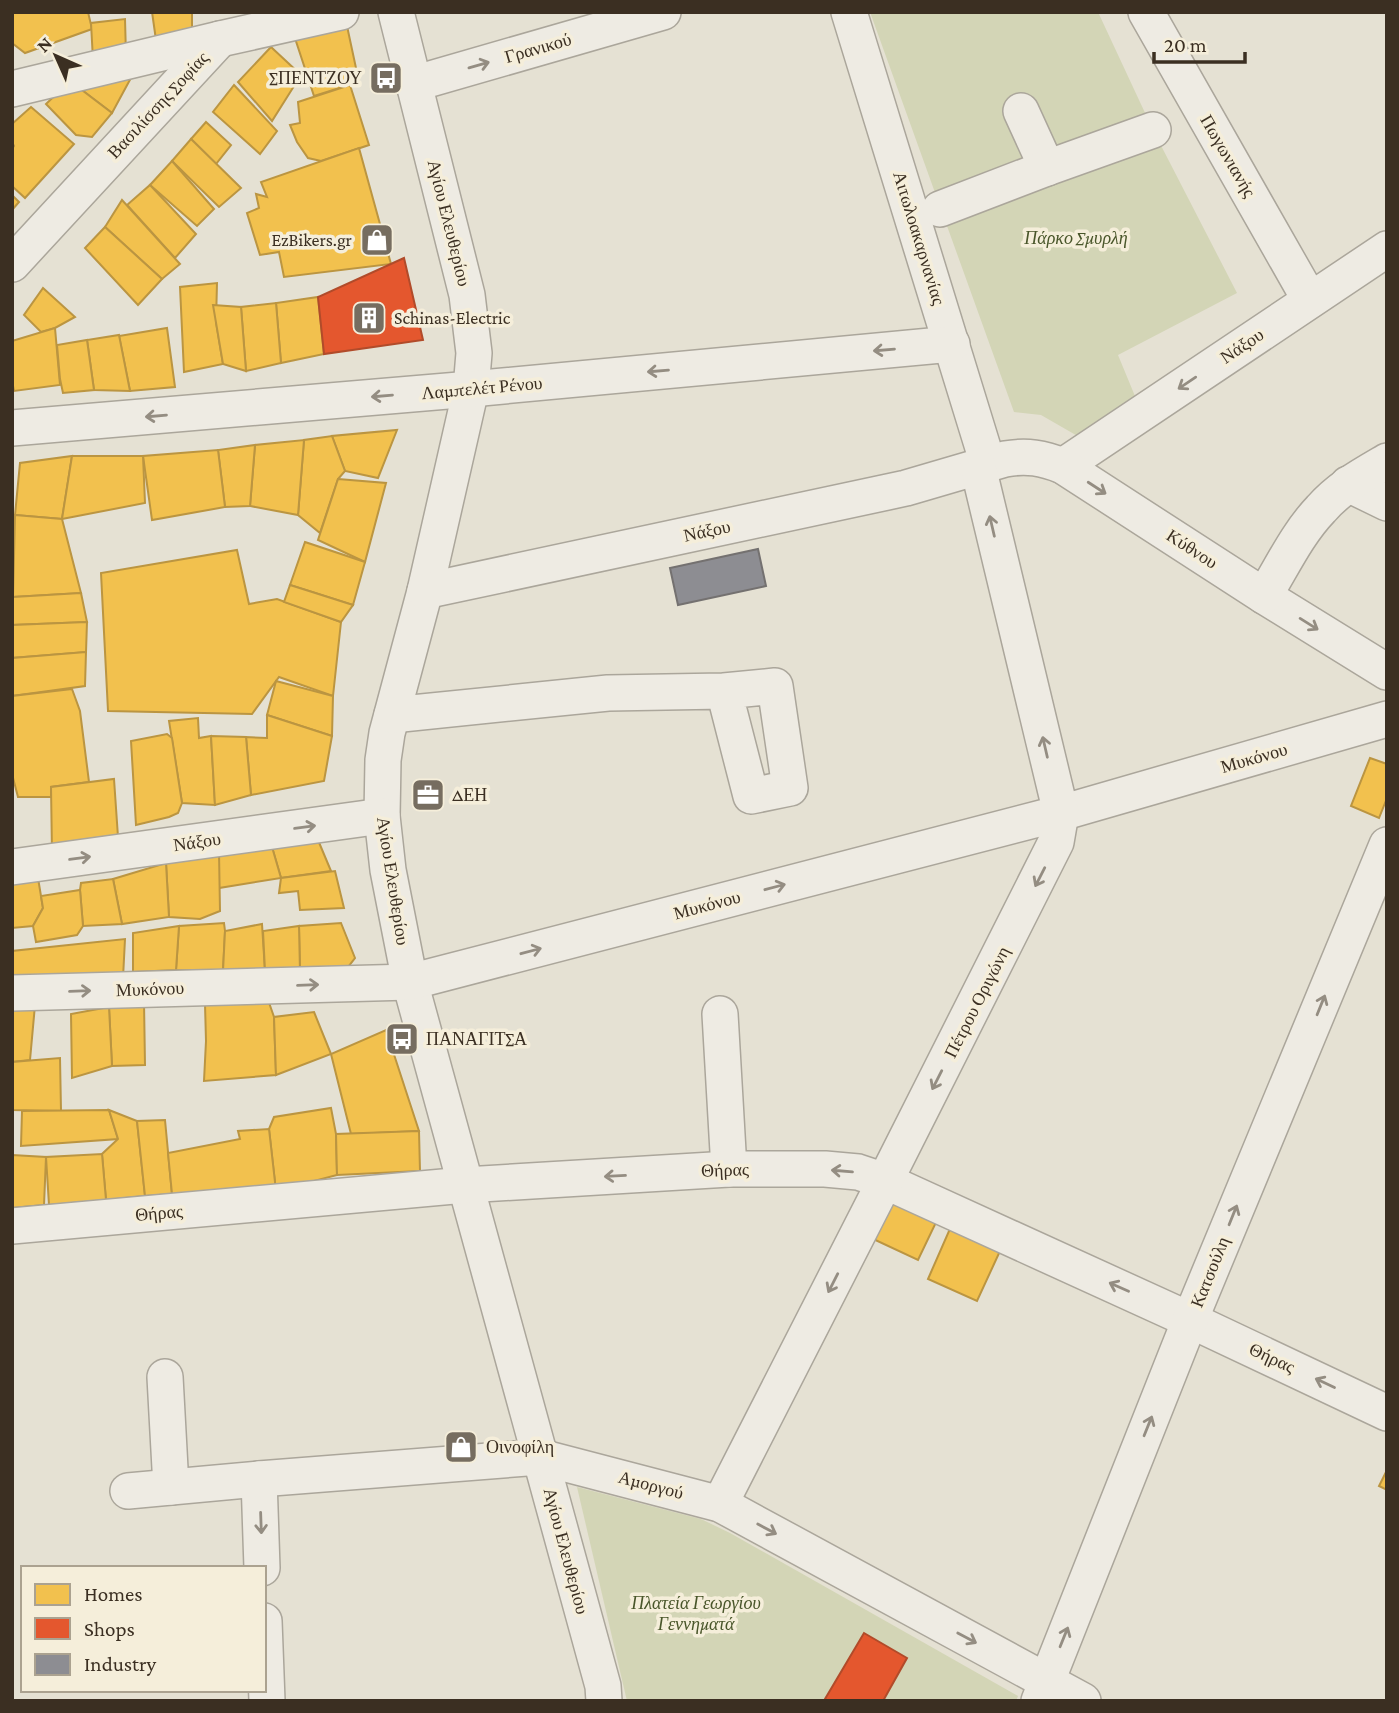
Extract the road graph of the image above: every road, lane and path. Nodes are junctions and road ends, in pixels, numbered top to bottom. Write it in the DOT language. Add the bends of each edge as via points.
graph roads {
  1 [pos="341,12"];
  2 [pos="396,12"];
  3 [pos="663,12"];
  4 [pos="849,12"];
  5 [pos="1146,12"];
  6 [pos="220,39"];
  7 [pos="413,84"];
  8 [pos="12,89"];
  9 [pos="1021,111"];
  10 [pos="1153,130"];
  11 [pos="1047,168"];
  12 [pos="940,209"];
  13 [pos="1387,250"];
  14 [pos="12,264"];
  15 [pos="1310,300"];
  16 [pos="952,344"];
  17 [pos="471,389"];
  18 [pos="12,428"];
  19 [pos="1387,461"];
  20 [pos="983,465"];
  21 [pos="1063,466"];
  22 [pos="1348,484"];
  23 [pos="1387,503"];
  24 [pos="425,592"];
  25 [pos="1264,596"];
  26 [pos="1387,672"];
  27 [pos="724,691"];
  28 [pos="392,715"];
  29 [pos="1387,719"];
  30 [pos="1061,813"];
  31 [pos="382,817"];
  32 [pos="1387,845"];
  33 [pos="12,867"];
  34 [pos="410,982"];
  35 [pos="12,993"];
  36 [pos="720,1014"];
  37 [pos="729,1169"];
  38 [pos="886,1181"];
  39 [pos="465,1185"];
  40 [pos="12,1226"];
  41 [pos="1190,1320"];
  42 [pos="165,1377"];
  43 [pos="1383,1401"];
  44 [pos="540,1457"];
  45 [pos="259,1479"];
  46 [pos="171,1487"];
  47 [pos="128,1492"];
  48 [pos="720,1504"];
  49 [pos="262,1566"];
  50 [pos="266,1674"];
  51 [pos="1043,1691"];
  52 [pos="267,1701"];
  53 [pos="604,1701"];
  54 [pos="1083,1701"];
  1 -- 6 [label="street, Βασιλίσσης Σοφίας"];
  2 -- 7 [label="street, Αγίου Ελευθερίου"];
  7 -- 3 [label="street, Γρανικού, one-way"];
  4 -- 16 [label="street, Αιτωλοακαρνανίας"];
  5 -- 15 [label="street, Πωγωνιανής"];
  6 -- 8 [label="street"];
  6 -- 14 [label="street, Βασιλίσσης Σοφίας"];
  7 -- 17 [label="street, Αγίου Ελευθερίου" via="467,295 474,353"];
  9 -- 11 [label="street"];
  10 -- 11 [label="street"];
  11 -- 12 [label="street"];
  13 -- 15 [label="street, Νάξου"];
  15 -- 21 [label="street, Νάξου, one-way"];
  16 -- 17 [label="street, Λαμπελέτ Ρένου, one-way"];
  16 -- 20 [label="street, Αιτωλοακαρνανίας"];
  17 -- 18 [label="street, Λαμπελέτ Ρένου, one-way"];
  17 -- 24 [label="street, Αγίου Ελευθερίου"];
  19 -- 22 [label="street"];
  20 -- 21 [label="street, Κύθνου" via="1027,457"];
  20 -- 24 [label="street, Νάξου" via="906,488"];
  30 -- 20 [label="street, Πέτρου Οριγώνη, one-way"];
  21 -- 25 [label="street, Κύθνου, one-way"];
  22 -- 23 [label="street"];
  22 -- 25 [label="street" via="1321,508 1297,540"];
  24 -- 28 [label="street, Αγίου Ελευθερίου"];
  25 -- 26 [label="street, Κύθνου, one-way"];
  27 -- 28 [label="street" via="608,693"];
  28 -- 31 [label="street, Αγίου Ελευθερίου" via="383,760"];
  29 -- 30 [label="street, Μυκόνου"];
  34 -- 30 [label="street, Μυκόνου, one-way"];
  30 -- 38 [label="street, Πέτρου Οριγώνη, one-way" via="1056,842 1045,866"];
  33 -- 31 [label="street, Νάξου, one-way"];
  31 -- 34 [label="street, Αγίου Ελευθερίου"];
  41 -- 32 [label="street, Κατσούλη, one-way"];
  35 -- 34 [label="street, Μυκόνου, one-way"];
  34 -- 39 [label="street, Αγίου Ελευθερίου"];
  36 -- 37 [label="street"];
  38 -- 37 [label="street, Θήρας, one-way" via="825,1169"];
  37 -- 39 [label="street, Θήρας, one-way"];
  41 -- 38 [label="street, Θήρας, one-way"];
  38 -- 48 [label="street, Πέτρου Οριγώνη, one-way"];
  39 -- 40 [label="street, Θήρας"];
  39 -- 44 [label="street, Αγίου Ελευθερίου"];
  43 -- 41 [label="street, Θήρας, one-way"];
  51 -- 41 [label="street, Κατσούλη, one-way"];
  42 -- 46 [label="street"];
  44 -- 45 [label="street, Αμοργού"];
  44 -- 48 [label="street, Αμοργού"];
  44 -- 53 [label="street, Αγίου Ελευθερίου"];
  45 -- 46 [label="street, Αμοργού"];
  45 -- 49 [label="street, one-way"];
  46 -- 47 [label="street, Αμοργού"];
  48 -- 51 [label="street, Αμοργού, one-way"];
  50 -- 52 [label="street"];
  51 -- 54 [label="street, Αμοργού"];
}
